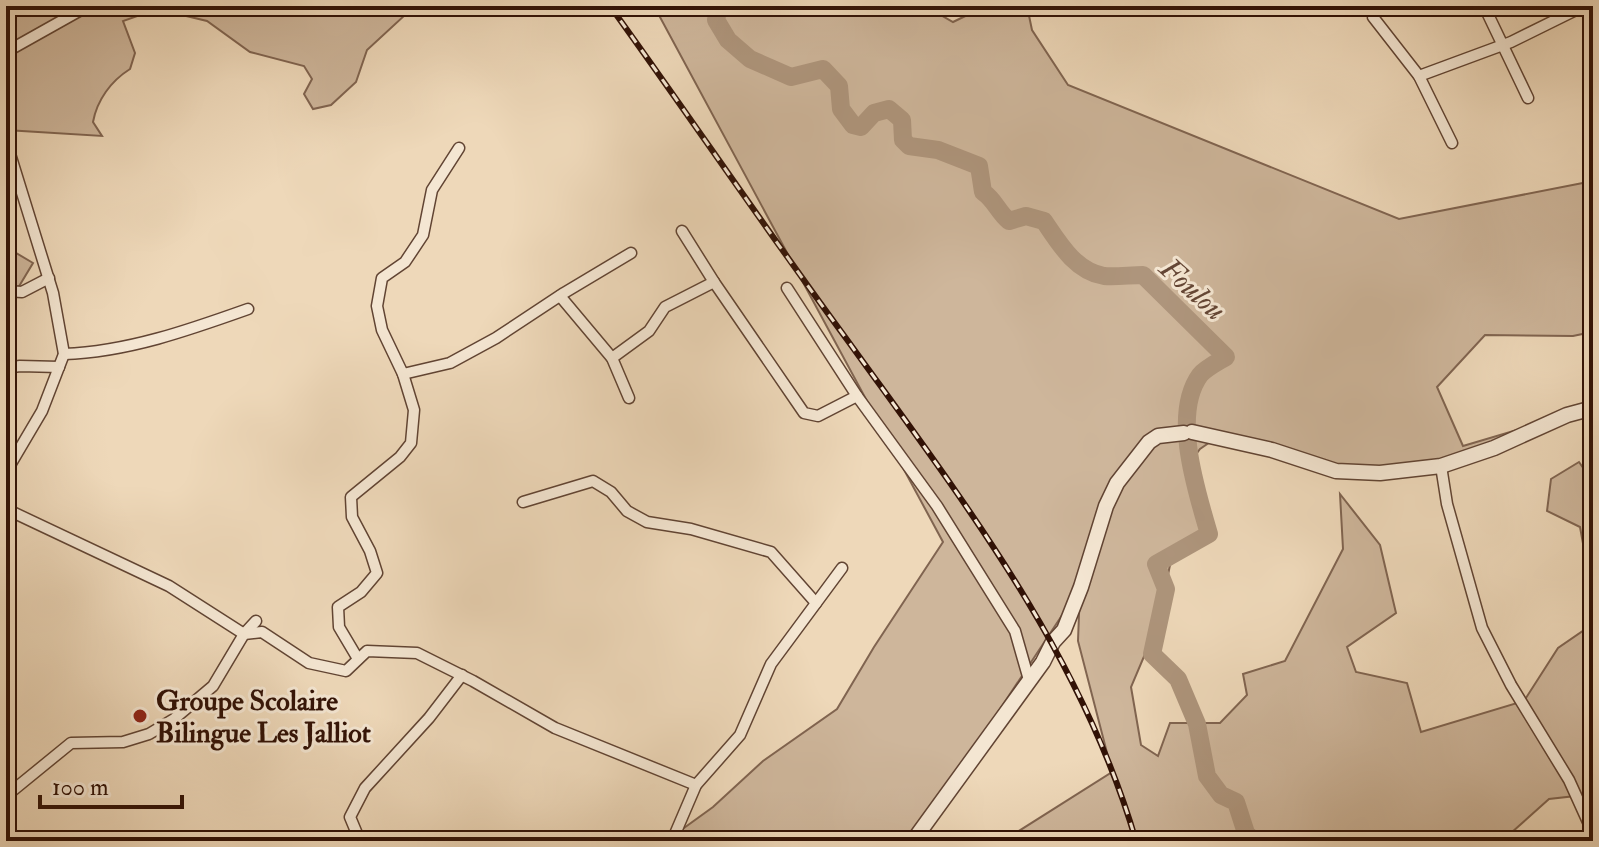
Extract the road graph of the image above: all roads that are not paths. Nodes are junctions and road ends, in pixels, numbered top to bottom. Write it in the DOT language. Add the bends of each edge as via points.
graph roads {
  1 [pos="88,6"];
  2 [pos="1484,6"];
  3 [pos="1584,6"];
  4 [pos="1373,17"];
  5 [pos="1503,46"];
  6 [pos="6,52"];
  7 [pos="1419,76"];
  8 [pos="1528,98"];
  9 [pos="6,141"];
  10 [pos="1452,143"];
  11 [pos="459,148"];
  12 [pos="682,231"];
  13 [pos="631,253"];
  14 [pos="49,278"];
  15 [pos="714,282"];
  16 [pos="787,288"];
  17 [pos="6,291"];
  18 [pos="560,296"];
  19 [pos="248,309"];
  20 [pos="64,354"];
  21 [pos="612,358"];
  22 [pos="59,367"];
  23 [pos="6,368"];
  24 [pos="403,374"];
  25 [pos="857,396"];
  26 [pos="629,398"];
  27 [pos="1593,408"];
  28 [pos="1441,466"];
  29 [pos="6,472"];
  30 [pos="523,502"];
  31 [pos="6,509"];
  32 [pos="842,568"];
  33 [pos="816,603"];
  34 [pos="256,621"];
  35 [pos="244,634"];
  36 [pos="358,659"];
  37 [pos="462,675"];
  38 [pos="1029,680"];
  39 [pos="696,785"];
  40 [pos="6,796"];
  41 [pos="1593,833"];
  42 [pos="360,841"];
  43 [pos="672,841"];
  44 [pos="913,841"];
  1 -- 6 [label="street"];
  2 -- 5 [label="street"];
  3 -- 5 [label="street"];
  4 -- 7 [label="street"];
  5 -- 7 [label="street"];
  5 -- 8 [label="street"];
  7 -- 10 [label="street"];
  9 -- 14 [label="street"];
  11 -- 24 [label="street" via="432,190 423,235 405,262 382,278 377,306 382,330"];
  12 -- 15 [label="street"];
  13 -- 18 [label="street"];
  14 -- 17 [label="street" via="22,292"];
  14 -- 20 [label="street"];
  15 -- 21 [label="street" via="665,307 649,331"];
  15 -- 25 [label="street" via="804,413 818,416"];
  16 -- 25 [label="street"];
  18 -- 21 [label="street"];
  18 -- 24 [label="street" via="450,363"];
  19 -- 20 [label="street" via="135,344"];
  20 -- 22 [label="street"];
  21 -- 26 [label="street"];
  22 -- 23 [label="street"];
  22 -- 29 [label="street" via="42,411"];
  24 -- 36 [label="street" via="414,410 411,443 351,497 352,517 377,573 338,607 339,627"];
  25 -- 38 [label="street" via="937,506 1015,631"];
  27 -- 28 [label="street"];
  28 -- 38 [label="street" via="1380,473 1336,471 1188,432 1158,436 1117,483 1064,630"];
  28 -- 41 [label="street" via="1482,628 1569,780"];
  30 -- 33 [label="street" via="593,481 647,522 771,552"];
  31 -- 35 [label="street" via="169,586"];
  32 -- 33 [label="street"];
  33 -- 39 [label="street" via="771,664 740,735"];
  34 -- 35 [label="street"];
  35 -- 36 [label="street" via="262,632 309,663 346,671"];
  35 -- 40 [label="street" via="213,686 174,719 123,742 71,743"];
  36 -- 37 [label="street" via="367,651 417,653"];
  37 -- 39 [label="street" via="555,728"];
  37 -- 42 [label="street" via="365,788 350,817"];
  38 -- 44 [label="street"];
  39 -- 43 [label="street"];
}
